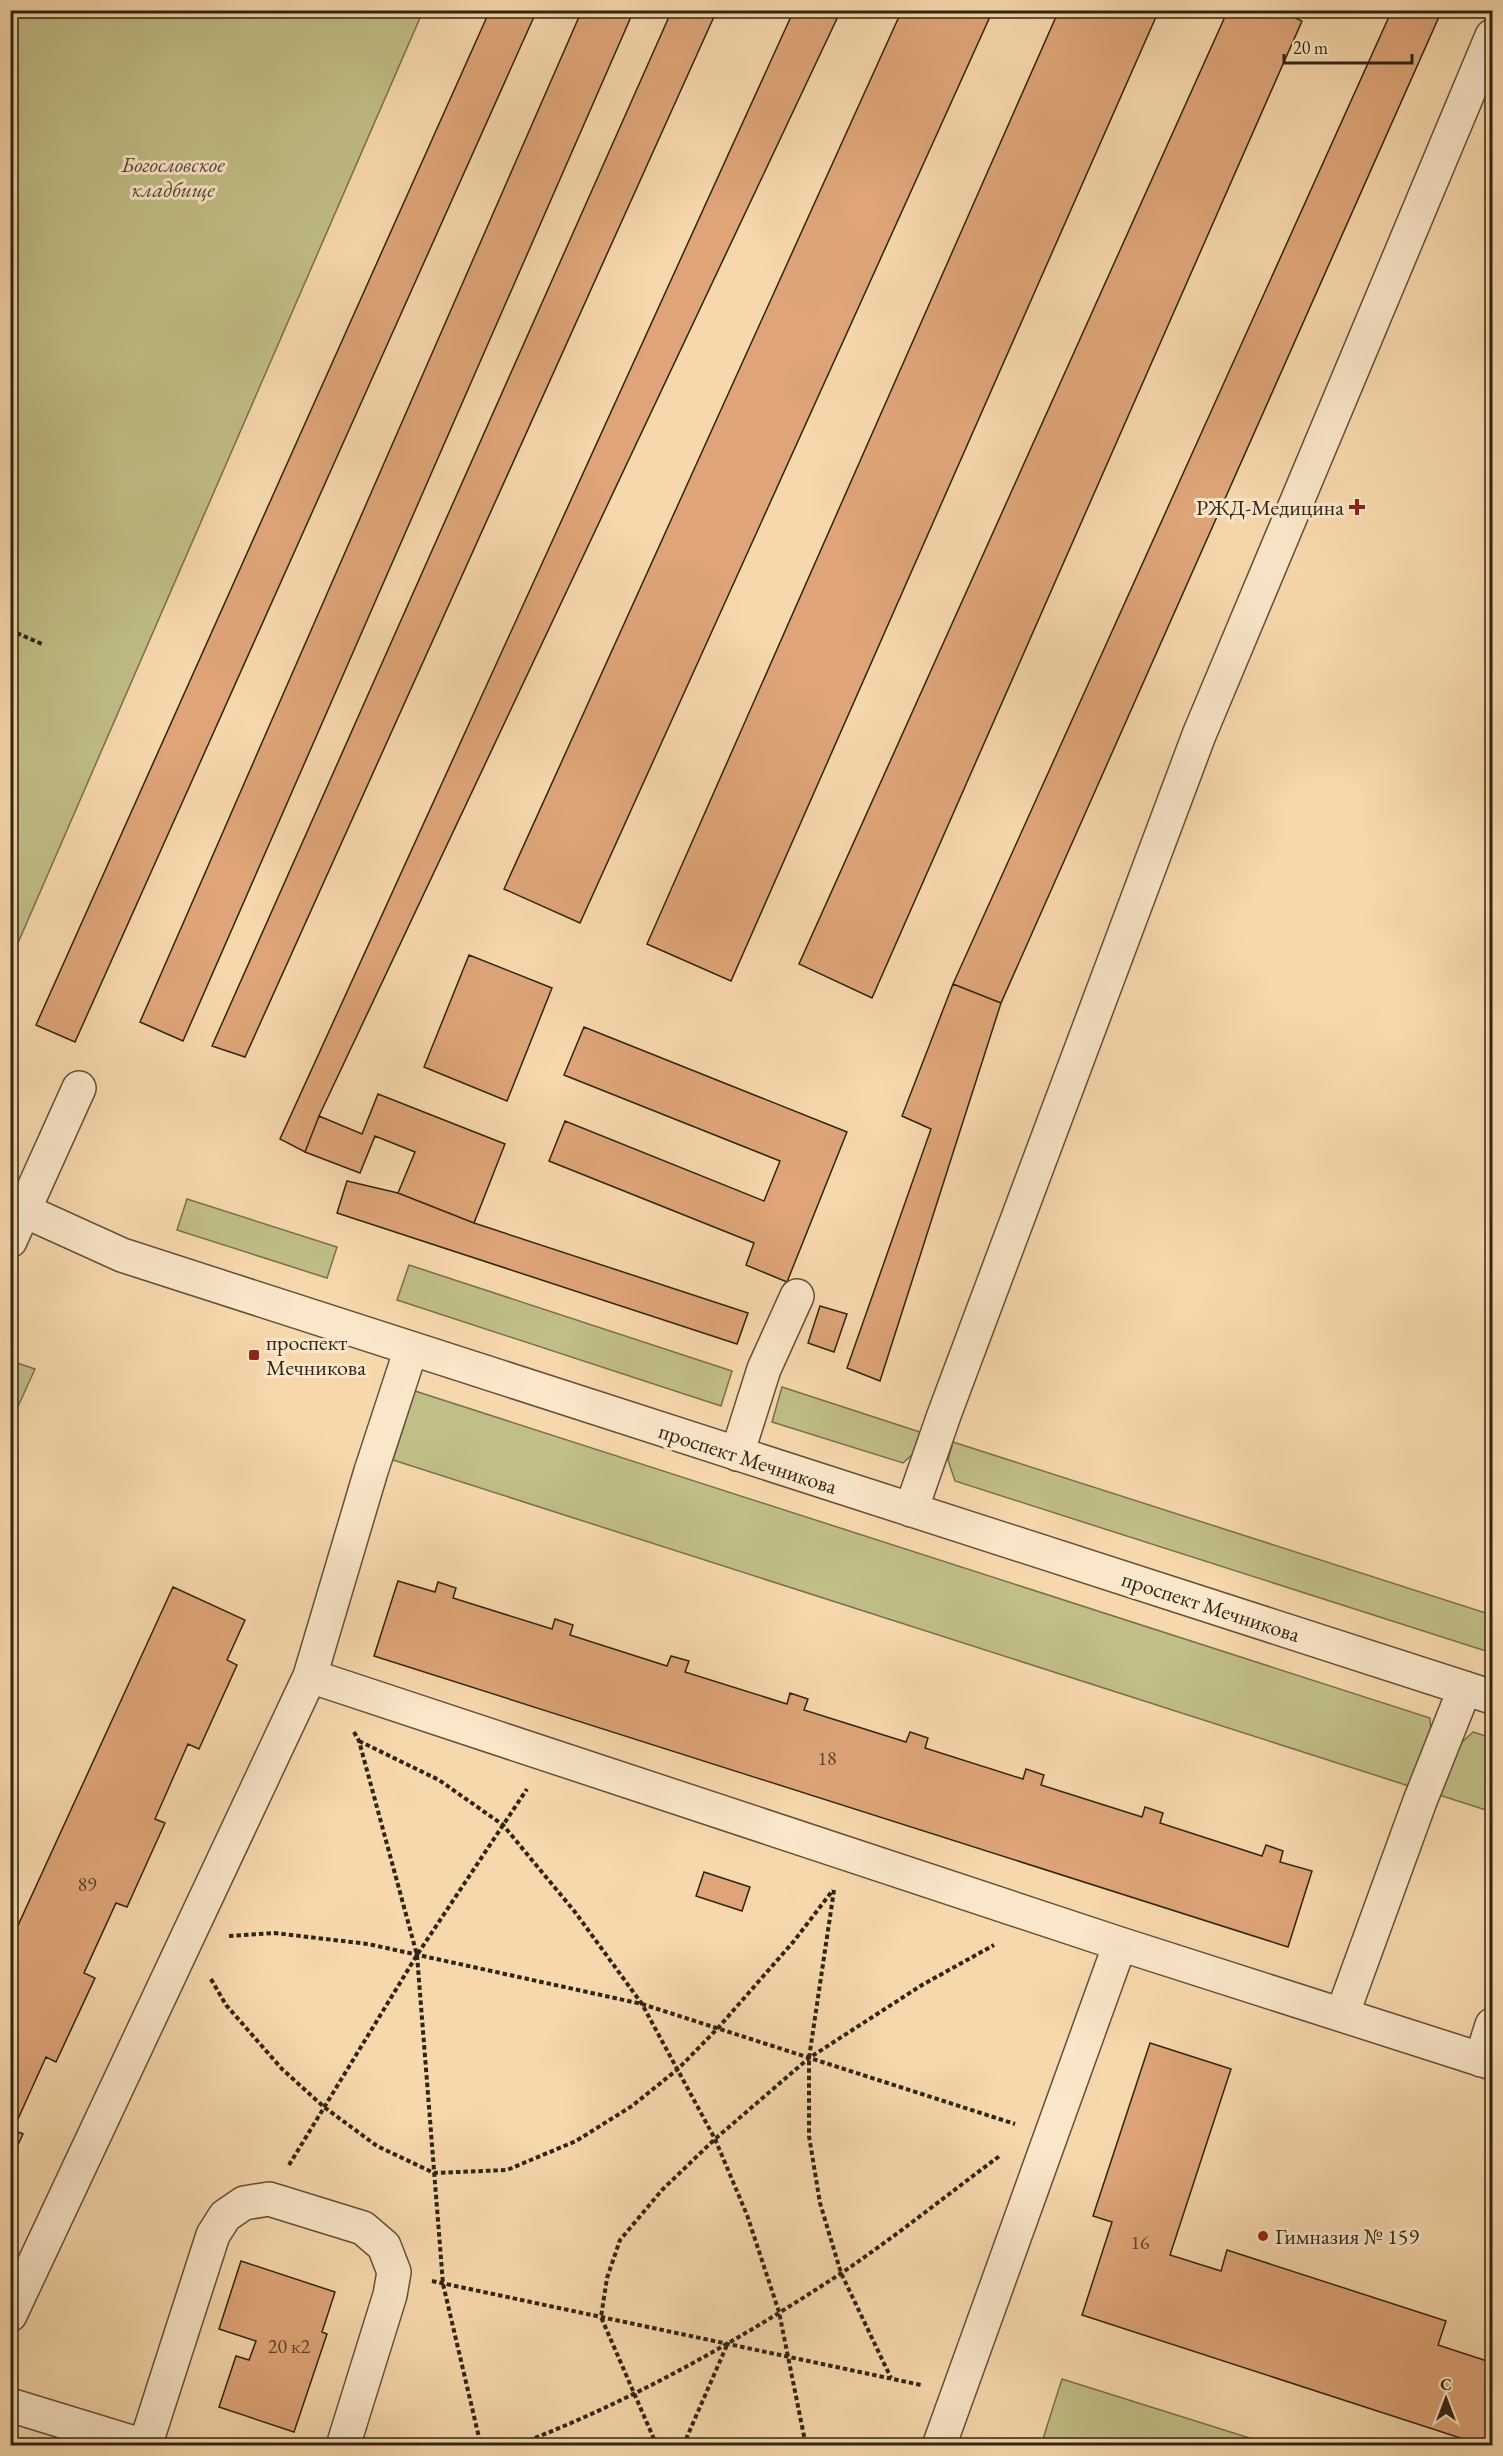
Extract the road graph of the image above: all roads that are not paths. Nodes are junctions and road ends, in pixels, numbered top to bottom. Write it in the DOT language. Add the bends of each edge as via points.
graph roads {
  1 [pos="1492,36"];
  2 [pos="79,1088"];
  3 [pos="18,1207"];
  4 [pos="10,1241"];
  5 [pos="797,1296"];
  6 [pos="411,1349"];
  7 [pos="737,1454"];
  8 [pos="912,1510"];
  9 [pos="320,1679"];
  10 [pos="1479,1692"];
  11 [pos="1120,1944"];
  12 [pos="1342,2015"];
  13 [pos="1492,2025"];
  14 [pos="1487,2061"];
  15 [pos="10,2315"];
  16 [pos="10,2405"];
  17 [pos="144,2445"];
  18 [pos="343,2445"];
  19 [pos="939,2445"];
  1 -- 8 [label="street" via="1199,735"];
  2 -- 3 [label="street"];
  3 -- 4 [label="street"];
  3 -- 6 [label="street, проспект Мечникова" via="122,1255"];
  5 -- 7 [label="street" via="764,1369"];
  6 -- 7 [label="street, проспект Мечникова"];
  6 -- 9 [label="street" via="371,1471"];
  7 -- 8 [label="street, проспект Мечникова"];
  8 -- 10 [label="street, проспект Мечникова"];
  9 -- 11 [label="street"];
  9 -- 15 [label="street" via="187,1939"];
  10 -- 12 [label="street" via="1420,1801"];
  11 -- 12 [label="street"];
  11 -- 19 [label="street" via="1043,2132"];
  12 -- 14 [label="street"];
  13 -- 14 [label="street"];
  16 -- 17 [label="street"];
  17 -- 18 [label="street" via="213,2235 225,2216 244,2203 269,2199 363,2228 384,2246 394,2272"];
}
